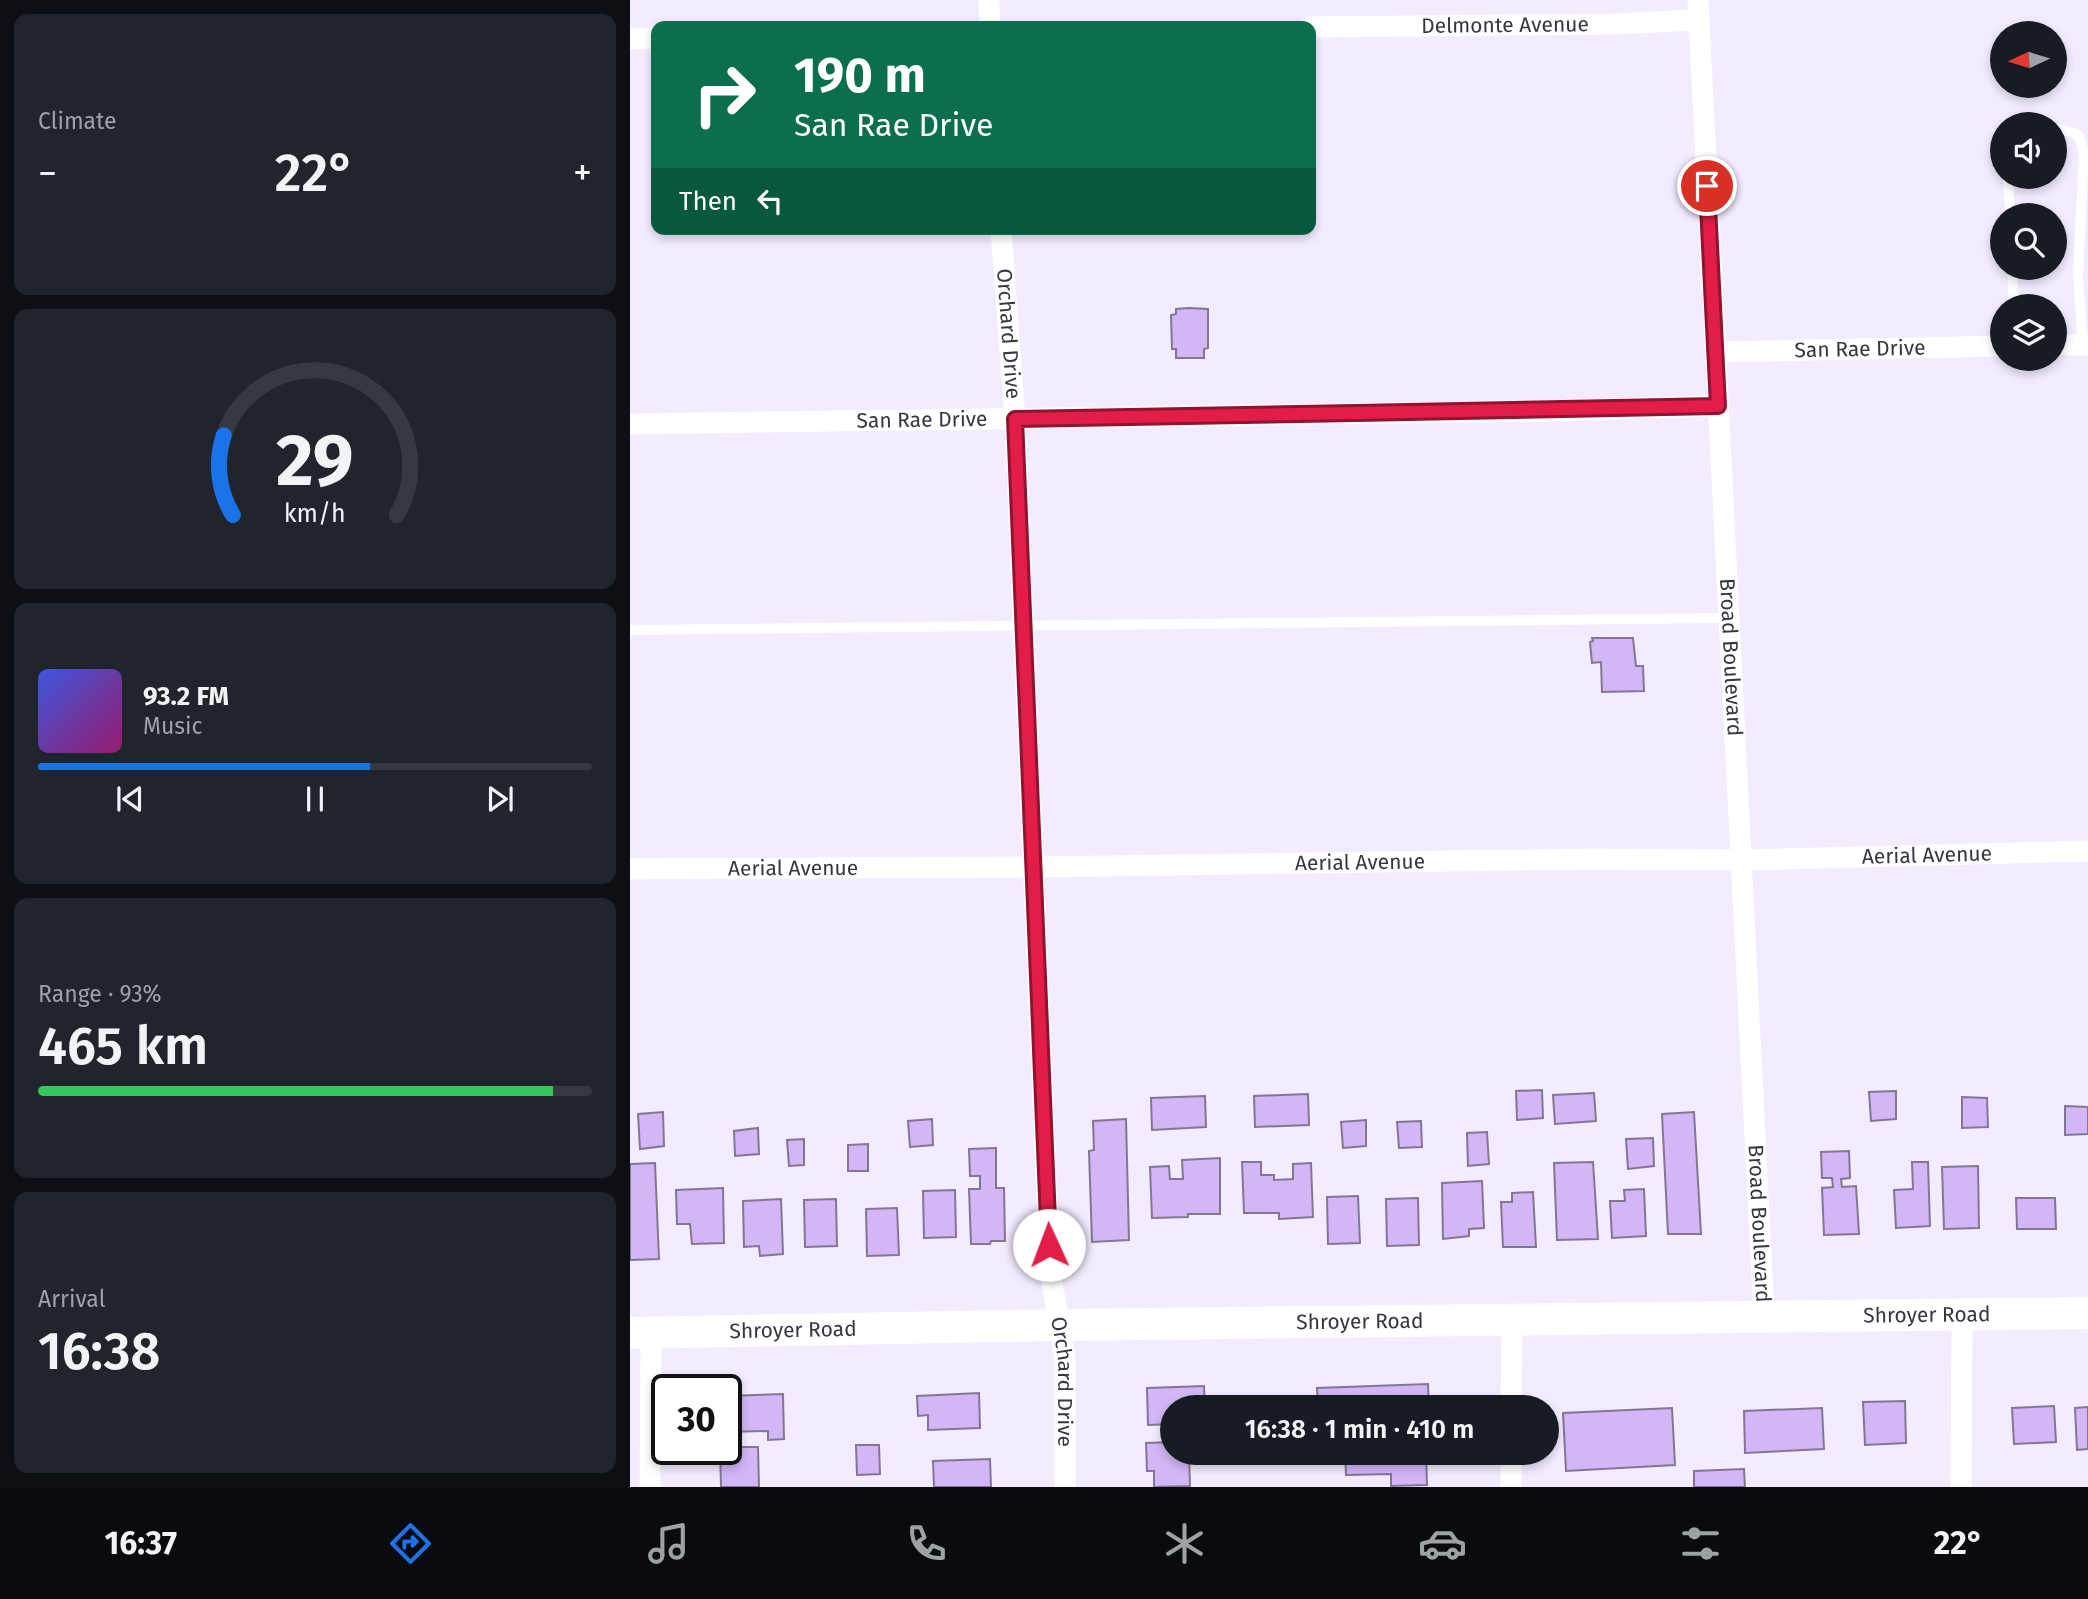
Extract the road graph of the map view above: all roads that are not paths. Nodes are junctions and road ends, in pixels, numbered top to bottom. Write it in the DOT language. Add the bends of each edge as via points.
graph roads {
  1 [pos="989,0"];
  2 [pos="1699,10"];
  3 [pos="990,21"];
  4 [pos="1316,27"];
  5 [pos="630,38"];
  6 [pos="651,38"];
  7 [pos="2067,131"];
  8 [pos="1001,235"];
  9 [pos="2067,345"];
  10 [pos="2085,345"];
  11 [pos="1990,346"];
  12 [pos="1716,352"];
  13 [pos="1718,406"];
  14 [pos="1015,419"];
  15 [pos="630,424"];
  16 [pos="1728,618"];
  17 [pos="1023,626"];
  18 [pos="630,630"];
  19 [pos="2088,852"];
  20 [pos="1741,860"];
  21 [pos="1034,867"];
  22 [pos="630,869"];
  23 [pos="2088,1313"];
  24 [pos="1962,1314"];
  25 [pos="1764,1316"];
  26 [pos="1512,1321"];
  27 [pos="1058,1325"];
  28 [pos="640,1333"];
  29 [pos="1511,1395"];
  30 [pos="1511,1465"];
  31 [pos="650,1487"];
  32 [pos="1065,1487"];
  33 [pos="1511,1487"];
  34 [pos="1961,1487"];
  1 -- 3 [label="street"];
  2 -- 4 [label="street, Delmonte Avenue" via="1612,24"];
  2 -- 12 [label="street, Broad Boulevard"];
  5 -- 6 [label="street"];
  7 -- 10 [label="lane" via="2078,134 2084,152 2078,275"];
  8 -- 14 [label="street, Orchard Drive"];
  9 -- 10 [label="street"];
  11 -- 12 [label="street, San Rae Drive"];
  12 -- 13 [label="street, Broad Boulevard"];
  13 -- 14 [label="street, San Rae Drive"];
  13 -- 16 [label="street, Broad Boulevard"];
  14 -- 15 [label="street, San Rae Drive"];
  14 -- 17 [label="street, Orchard Drive"];
  16 -- 17 [label="lane"];
  16 -- 20 [label="street, Broad Boulevard"];
  17 -- 18 [label="lane"];
  17 -- 21 [label="street, Orchard Drive"];
  19 -- 20 [label="street, Aerial Avenue"];
  20 -- 21 [label="street, Aerial Avenue"];
  20 -- 25 [label="street, Broad Boulevard"];
  21 -- 22 [label="street, Aerial Avenue"];
  21 -- 27 [label="street, Orchard Drive" via="1050,1270"];
  23 -- 24 [label="main road, Shroyer Road"];
  24 -- 25 [label="main road, Shroyer Road"];
  24 -- 34 [label="street"];
  25 -- 26 [label="main road, Shroyer Road"];
  26 -- 27 [label="main road, Shroyer Road"];
  26 -- 29 [label="street"];
  27 -- 28 [label="main road, Shroyer Road"];
  27 -- 32 [label="street, Orchard Drive" via="1065,1359"];
  28 -- 31 [label="street"];
  30 -- 33 [label="street"];
}
